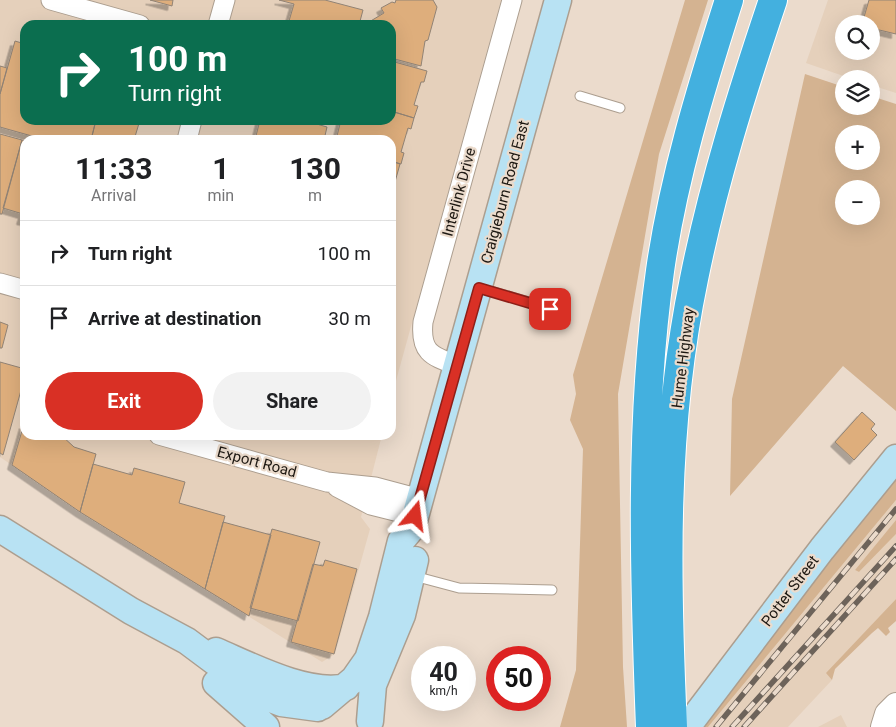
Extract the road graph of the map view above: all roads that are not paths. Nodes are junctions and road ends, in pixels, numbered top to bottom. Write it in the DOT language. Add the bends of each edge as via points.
graph roads {
  1 [pos="51,0"];
  2 [pos="225,0"];
  3 [pos="512,0"];
  4 [pos="558,0"];
  5 [pos="729,0"];
  6 [pos="773,0"];
  7 [pos="122,20"];
  8 [pos="219,20"];
  9 [pos="580,96"];
  10 [pos="620,108"];
  11 [pos="0,284"];
  12 [pos="479,288"];
  13 [pos="20,289"];
  14 [pos="564,312"];
  15 [pos="458,366"];
  16 [pos="177,440"];
  17 [pos="896,458"];
  18 [pos="416,514"];
  19 [pos="0,529"];
  20 [pos="412,576"];
  21 [pos="552,590"];
  22 [pos="131,611"];
  23 [pos="172,632"];
  24 [pos="346,687"];
  25 [pos="896,705"];
  26 [pos="314,713"];
  27 [pos="372,725"];
  28 [pos="657,726"];
  29 [pos="266,727"];
  30 [pos="687,727"];
  31 [pos="882,727"];
  1 -- 7 [label="street"];
  2 -- 8 [label="street"];
  3 -- 15 [label="street, Interlink Drive" via="423,322 425,347 435,357"];
  4 -- 12 [label="main road, Craigieburn Road East"];
  5 -- 28 [label="highway, Hume Highway" via="682,163 660,268 654,317 644,438 645,586"];
  6 -- 28 [label="highway, Hume Highway" via="718,175 684,334 668,502 671,700"];
  9 -- 10 [label="lane"];
  11 -- 13 [label="street"];
  12 -- 14 [label="lane"];
  12 -- 15 [label="main road, Craigieburn Road East"];
  15 -- 18 [label="main road, Craigieburn Road East"];
  16 -- 18 [label="street, Export Road" via="327,482 375,487"];
  17 -- 30 [label="main road, Potter Street" via="822,549"];
  18 -- 20 [label="main road, Craigieburn Road East" via="417,545"];
  18 -- 24 [label="main road, Craigieburn Road East" via="401,542 369,655"];
  19 -- 22 [label="main road"];
  20 -- 21 [label="lane" via="459,588"];
  20 -- 27 [label="main road, Craigieburn Road East" via="397,628 373,685"];
  22 -- 23 [label="main road"];
  22 -- 29 [label="main road"];
  23 -- 24 [label="main road" via="291,680 320,688"];
  23 -- 26 [label="main road" via="258,694"];
  24 -- 26 [label="main road, Craigieburn Road East"];
  25 -- 31 [label="street" via="887,714"];
  26 -- 27 [label="main road" via="331,703 348,704 359,710"];
}
